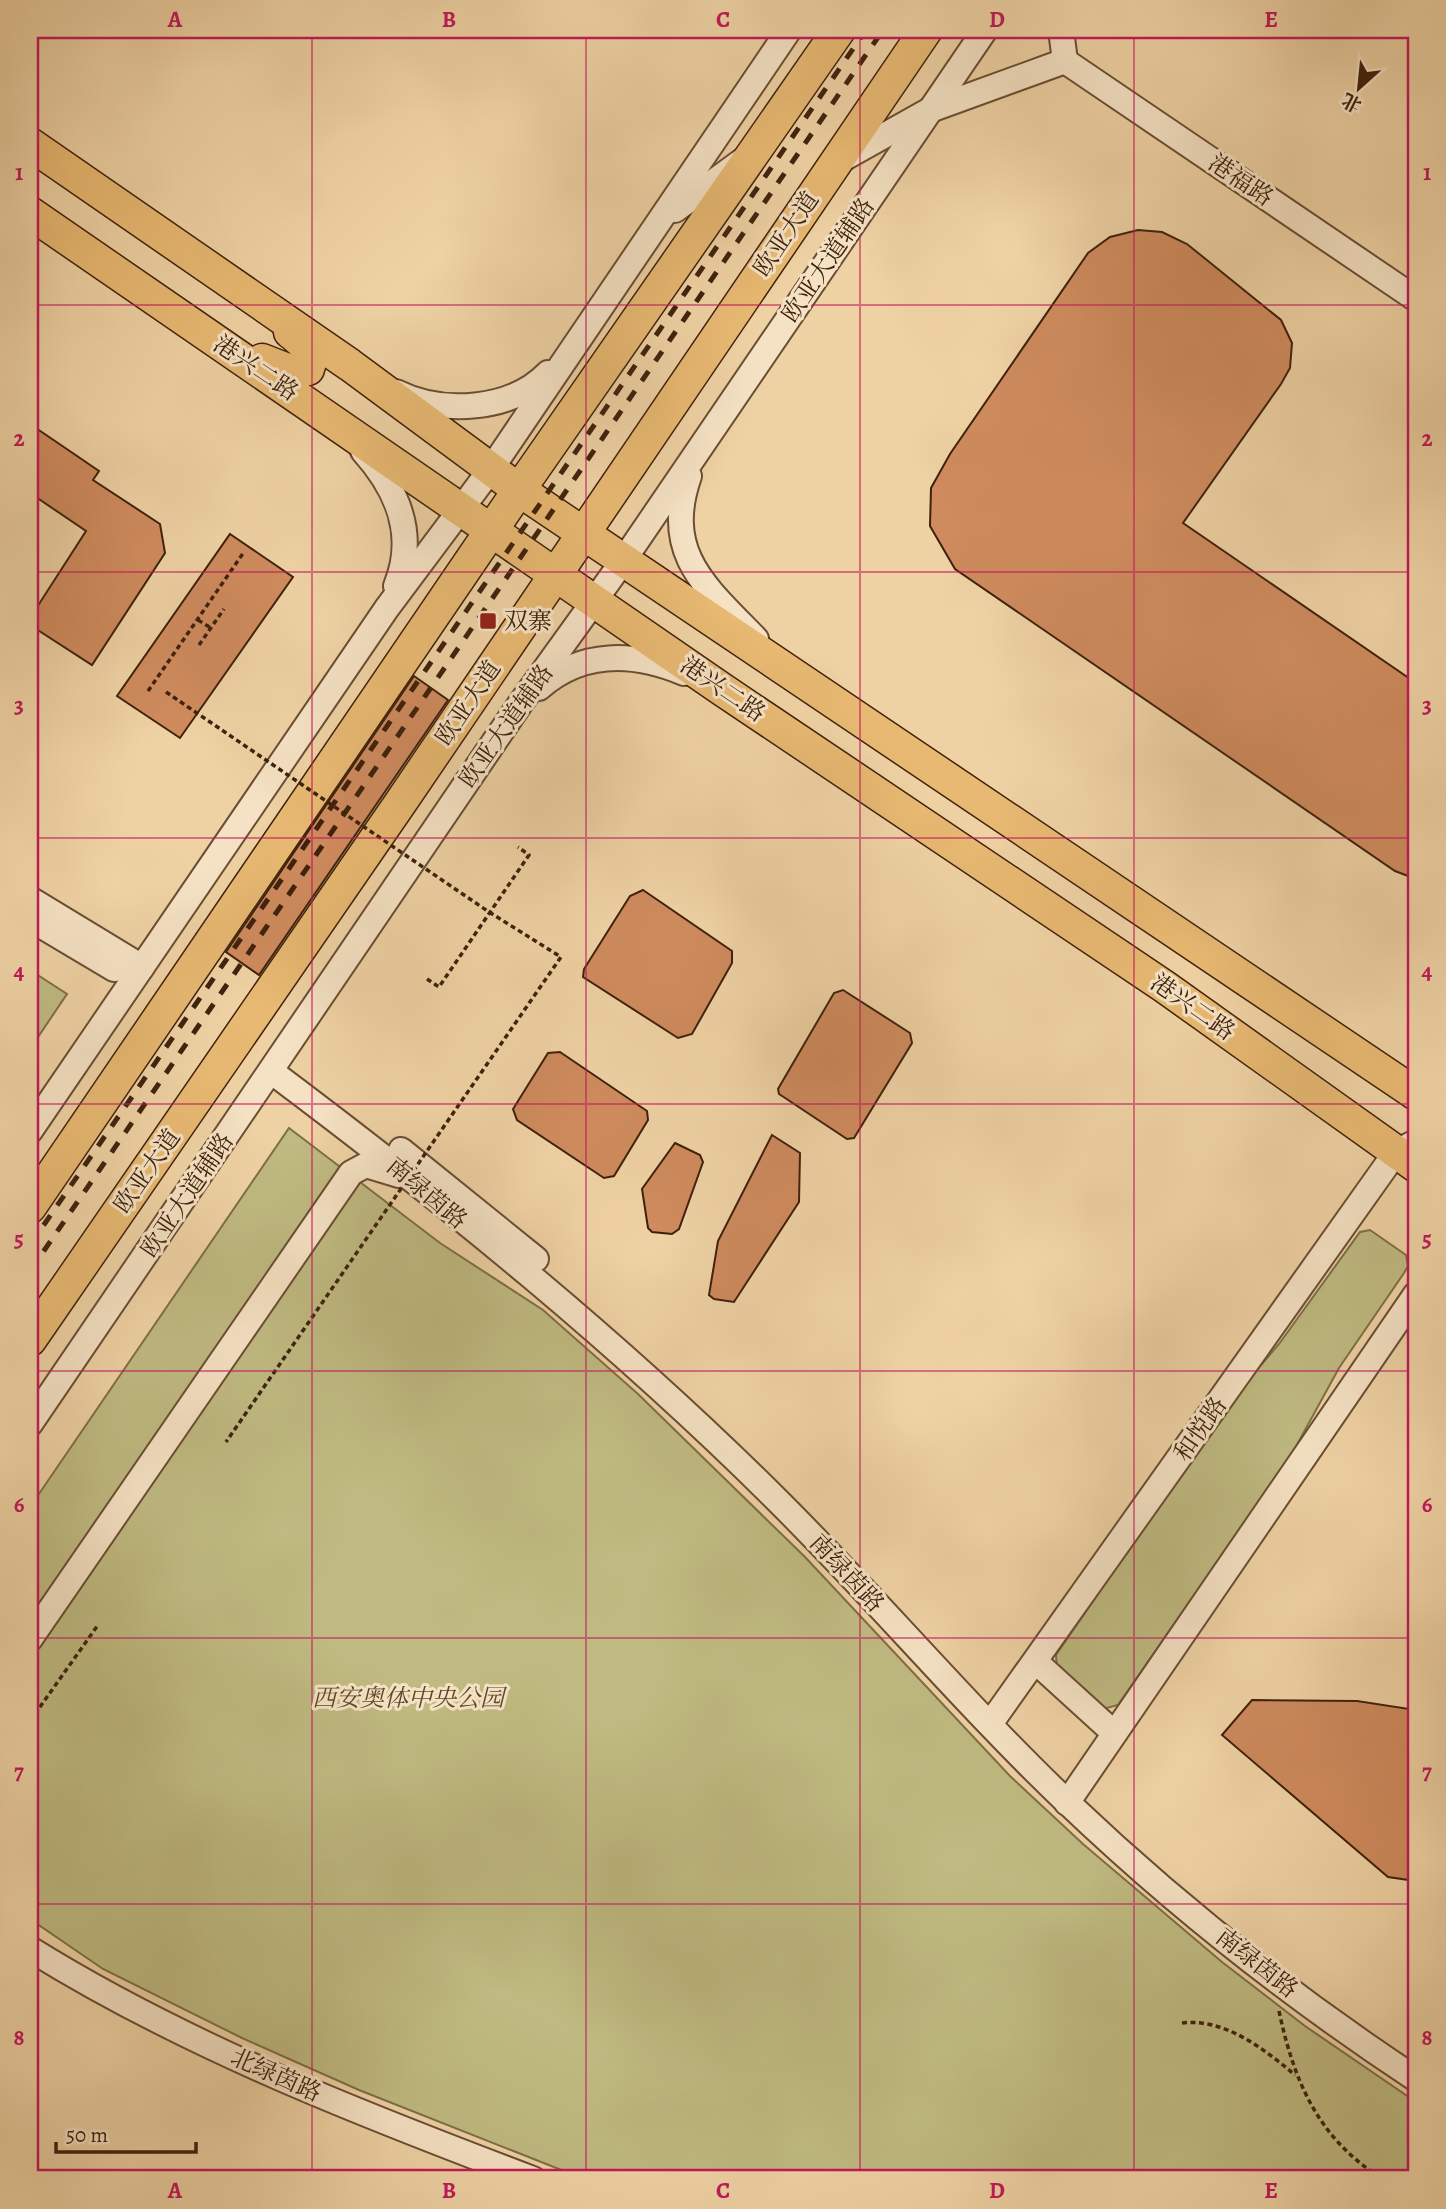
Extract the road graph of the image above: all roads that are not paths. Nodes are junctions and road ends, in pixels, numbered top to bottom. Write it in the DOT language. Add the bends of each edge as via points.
graph roads {
  1 [pos="839,30"];
  2 [pos="926,30"];
  3 [pos="985,30"];
  4 [pos="1061,30"];
  5 [pos="783,36"];
  6 [pos="1065,61"];
  7 [pos="930,110"];
  8 [pos="30,144"];
  9 [pos="754,152"];
  10 [pos="834,163"];
  11 [pos="30,213"];
  12 [pos="659,221"];
  13 [pos="231,283"];
  14 [pos="1416,299"];
  15 [pos="184,318"];
  16 [pos="578,342"];
  17 [pos="350,365"];
  18 [pos="318,410"];
  19 [pos="707,438"];
  20 [pos="491,469"];
  21 [pos="519,490"];
  22 [pos="462,509"];
  23 [pos="493,529"];
  24 [pos="584,533"];
  25 [pos="623,561"];
  26 [pos="556,574"];
  27 [pos="595,600"];
  28 [pos="387,608"];
  29 [pos="794,676"];
  30 [pos="723,690"];
  31 [pos="520,704"];
  32 [pos="874,729"];
  33 [pos="802,742"];
  34 [pos="30,899"];
  35 [pos="30,919"];
  36 [pos="137,974"];
  37 [pos="276,1066"];
  38 [pos="1416,1094"];
  39 [pos="30,1131"];
  40 [pos="1410,1153"];
  41 [pos="430,1195"];
  42 [pos="30,1207"];
  43 [pos="1416,1294"];
  44 [pos="30,1340"];
  45 [pos="30,1424"];
  46 [pos="30,1639"];
  47 [pos="1036,1662"];
  48 [pos="994,1718"];
  49 [pos="1114,1733"];
  50 [pos="1072,1796"];
  51 [pos="30,1949"];
  52 [pos="30,1968"];
  53 [pos="1416,2062"];
  54 [pos="1416,2079"];
  55 [pos="491,2179"];
  56 [pos="533,2179"];
  1 -- 9 [label="main road"];
  2 -- 10 [label="main road, 欧亚大道"];
  3 -- 7 [label="street, 欧亚大道辅路"];
  4 -- 6 [label="street"];
  5 -- 12 [label="street"];
  6 -- 7 [label="street"];
  6 -- 14 [label="street, 港福路"];
  7 -- 10 [label="street"];
  7 -- 19 [label="street, 欧亚大道辅路"];
  8 -- 13 [label="main road, 港兴二路"];
  9 -- 12 [label="street"];
  9 -- 21 [label="main road"];
  10 -- 24 [label="main road, 欧亚大道"];
  11 -- 15 [label="main road, 港兴二路"];
  12 -- 16 [label="street"];
  13 -- 15 [label="main road" via="299,339 311,357 308,369 295,373 278,368"];
  13 -- 17 [label="main road, 港兴二路"];
  15 -- 18 [label="main road, 港兴二路"];
  16 -- 17 [label="street" via="543,378 494,403 438,404 407,397"];
  16 -- 20 [label="street"];
  17 -- 20 [label="main road, 港兴二路"];
  18 -- 22 [label="main road, 港兴二路"];
  18 -- 28 [label="street" via="369,457 397,498 406,545"];
  19 -- 25 [label="street, 欧亚大道辅路"];
  19 -- 29 [label="street" via="679,507 679,531 687,557 706,586"];
  20 -- 21 [label="main road, 港兴二路"];
  20 -- 22 [label="street"];
  21 -- 23 [label="main road"];
  21 -- 24 [label="main road, 港兴二路"];
  22 -- 23 [label="main road, 港兴二路"];
  22 -- 28 [label="street"];
  23 -- 26 [label="main road, 港兴二路"];
  23 -- 42 [label="main road"];
  24 -- 25 [label="main road, 港兴二路"];
  24 -- 26 [label="main road, 欧亚大道"];
  25 -- 27 [label="street, 欧亚大道辅路"];
  25 -- 29 [label="main road, 港兴二路"];
  26 -- 27 [label="main road, 港兴二路"];
  26 -- 44 [label="main road, 欧亚大道"];
  27 -- 30 [label="main road, 港兴二路"];
  27 -- 31 [label="street, 欧亚大道辅路"];
  28 -- 36 [label="street"];
  29 -- 32 [label="main road, 港兴二路"];
  30 -- 31 [label="street" via="644,658 607,657 570,667"];
  30 -- 33 [label="main road, 港兴二路"];
  31 -- 37 [label="street, 欧亚大道辅路"];
  32 -- 33 [label="main road" via="787,686 780,687 770,696 769,704"];
  32 -- 38 [label="main road, 港兴二路"];
  33 -- 40 [label="main road, 港兴二路"];
  34 -- 36 [label="street"];
  35 -- 36 [label="street"];
  36 -- 39 [label="street"];
  37 -- 41 [label="street, 南绿茵路"];
  37 -- 45 [label="street, 欧亚大道辅路"];
  37 -- 48 [label="street, 南绿茵路" via="501,1229 639,1350 839,1544"];
  40 -- 47 [label="street, 和悦路"];
  41 -- 46 [label="street" via="377,1166 358,1167 351,1173"];
  41 -- 48 [label="street, 南绿茵路" via="527,1271 663,1389"];
  43 -- 49 [label="street"];
  47 -- 48 [label="street, 和悦路"];
  47 -- 49 [label="street"];
  48 -- 50 [label="street, 南绿茵路"];
  49 -- 50 [label="street"];
  50 -- 53 [label="street, 南绿茵路" via="1266,1954"];
  50 -- 54 [label="street, 南绿茵路" via="1206,1924"];
  51 -- 56 [label="street, 北绿茵路" via="203,2042 345,2105"];
  52 -- 55 [label="street, 北绿茵路" via="220,2065"];
}
